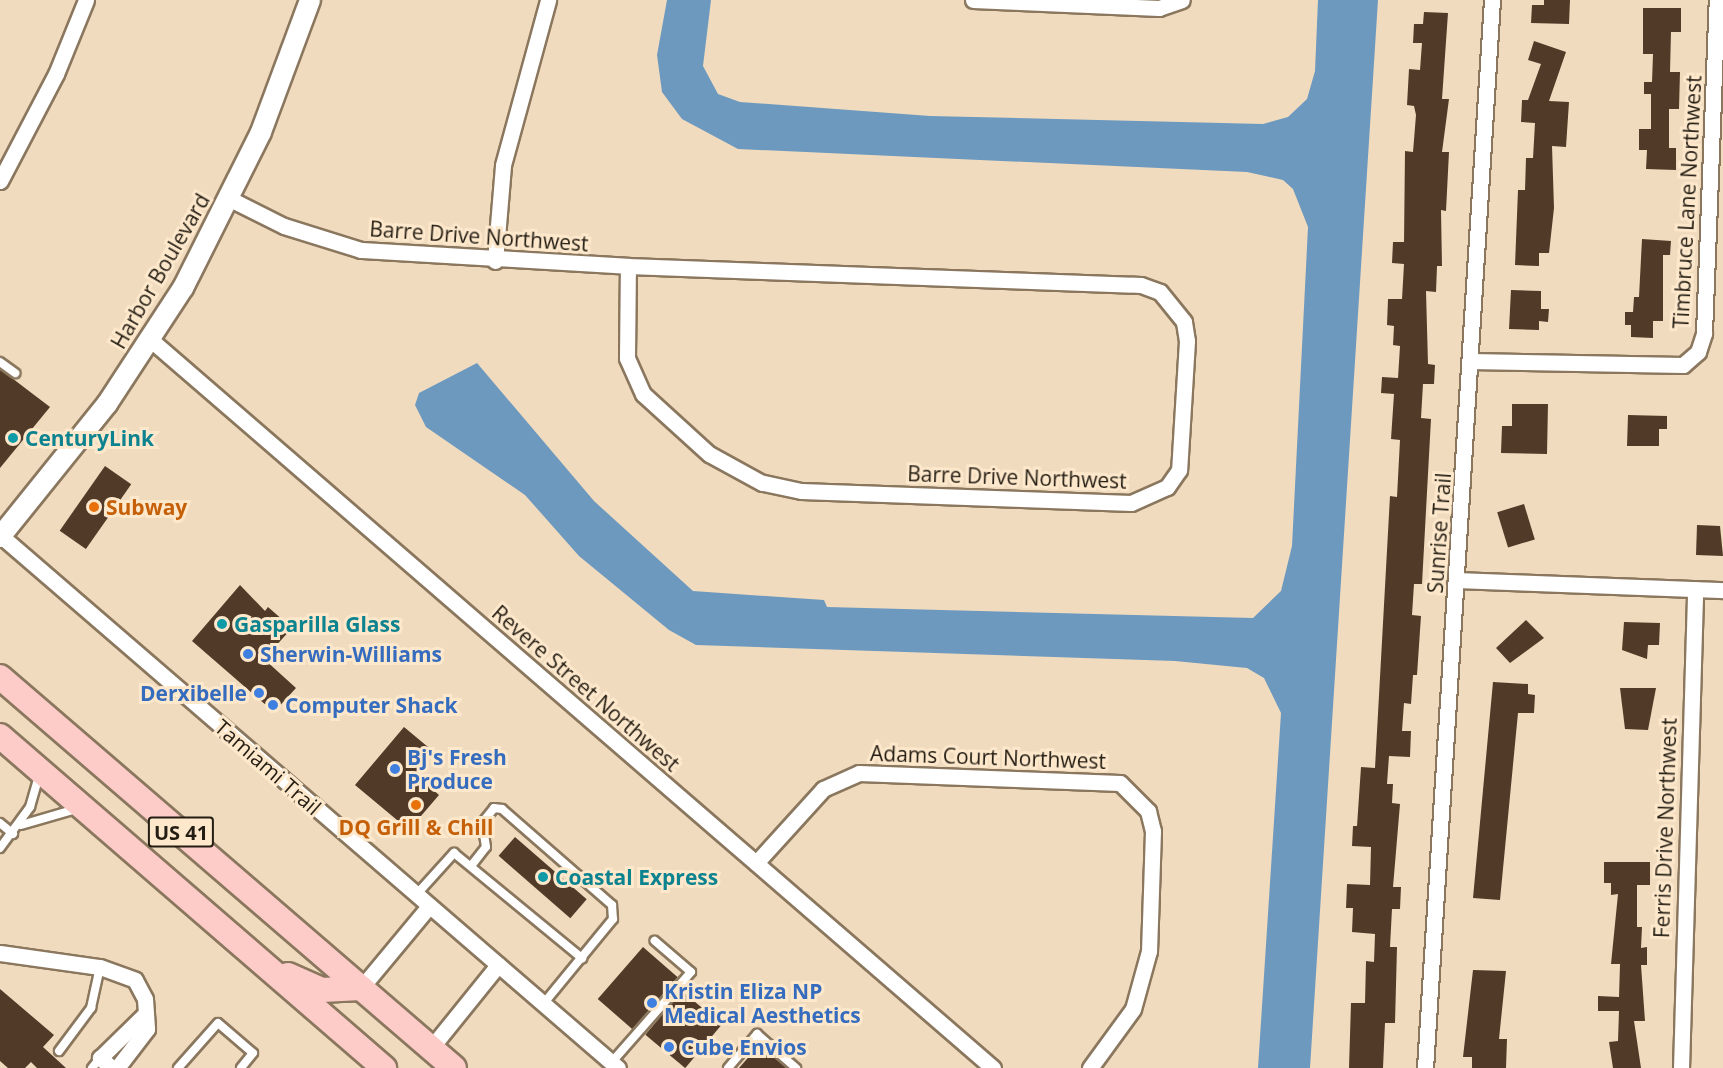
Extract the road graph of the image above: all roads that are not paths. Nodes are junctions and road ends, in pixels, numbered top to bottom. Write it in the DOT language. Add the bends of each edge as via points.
graph roads {
  1 [pos="86,0"];
  2 [pos="310,0"];
  3 [pos="548,0"];
  4 [pos="973,0"];
  5 [pos="1182,0"];
  6 [pos="1492,0"];
  7 [pos="1717,0"];
  8 [pos="0,181"];
  9 [pos="230,199"];
  10 [pos="495,261"];
  11 [pos="628,266"];
  12 [pos="151,340"];
  13 [pos="1470,361"];
  14 [pos="0,362"];
  15 [pos="15,373"];
  16 [pos="0,536"];
  17 [pos="1457,580"];
  18 [pos="1695,589"];
  19 [pos="1723,590"];
  20 [pos="0,677"];
  21 [pos="0,736"];
  22 [pos="40,771"];
  23 [pos="83,807"];
  24 [pos="0,823"];
  25 [pos="20,825"];
  26 [pos="13,834"];
  27 [pos="0,848"];
  28 [pos="756,863"];
  29 [pos="471,866"];
  30 [pos="416,895"];
  31 [pos="429,906"];
  32 [pos="655,941"];
  33 [pos="0,953"];
  34 [pos="582,958"];
  35 [pos="498,965"];
  36 [pos="266,966"];
  37 [pos="100,967"];
  38 [pos="361,988"];
  39 [pos="544,1003"];
  40 [pos="143,1016"];
  41 [pos="430,1048"];
  42 [pos="60,1051"];
  43 [pos="101,1065"];
  44 [pos="615,1065"];
  45 [pos="117,1068"];
  46 [pos="178,1068"];
  47 [pos="241,1068"];
  48 [pos="384,1068"];
  49 [pos="454,1068"];
  50 [pos="728,1068"];
  51 [pos="794,1068"];
  52 [pos="993,1068"];
  53 [pos="1090,1068"];
  54 [pos="1425,1068"];
  55 [pos="1681,1068"];
  1 -- 8 [label="street" via="56,74"];
  2 -- 9 [label="street, Harbor Boulevard"];
  3 -- 10 [label="street" via="503,165"];
  4 -- 5 [label="street" via="1159,8"];
  6 -- 13 [label="street, Sunrise Trail"];
  7 -- 13 [label="street, Timbruce Lane Northwest" via="1704,333 1698,352 1683,365"];
  9 -- 10 [label="street, Barre Drive Northwest" via="341,246 400,256"];
  9 -- 12 [label="street, Harbor Boulevard"];
  10 -- 11 [label="street, Barre Drive Northwest"];
  11 -- 11 [label="street, Barre Drive Northwest" via="627,358 643,394 709,454 762,483 801,491 1131,503 1167,487 1179,470 1187,341 1184,322 1160,292 1141,285"];
  12 -- 16 [label="street, Harbor Boulevard" via="62,464"];
  12 -- 28 [label="street, Revere Street Northwest"];
  13 -- 17 [label="street, Sunrise Trail"];
  14 -- 15 [label="lane"];
  16 -- 30 [label="street, Tamiami Trail"];
  17 -- 18 [label="street"];
  17 -- 54 [label="street, Sunrise Trail"];
  18 -- 19 [label="street"];
  18 -- 55 [label="street, Ferris Drive Northwest"];
  20 -- 38 [label="main road, US 41"];
  21 -- 22 [label="main road, US 41"];
  22 -- 23 [label="main road, US 41"];
  22 -- 25 [label="lane"];
  23 -- 25 [label="lane"];
  23 -- 36 [label="main road, US 41"];
  24 -- 26 [label="lane"];
  25 -- 26 [label="lane"];
  26 -- 27 [label="lane"];
  28 -- 52 [label="street, Revere Street Northwest"];
  28 -- 53 [label="street, Adams Court Northwest" via="823,789 860,773 1120,783 1148,811 1153,831 1149,951 1133,1008"];
  29 -- 30 [label="lane" via="454,853"];
  29 -- 34 [label="lane"];
  29 -- 34 [label="lane" via="486,847 482,823 494,808 502,809 612,906 613,919"];
  30 -- 31 [label="street, Tamiami Trail"];
  31 -- 35 [label="street, Tamiami Trail"];
  31 -- 38 [label="street"];
  32 -- 44 [label="lane" via="691,972"];
  33 -- 37 [label="street"];
  34 -- 39 [label="lane"];
  35 -- 39 [label="street, Tamiami Trail"];
  35 -- 41 [label="street"];
  36 -- 38 [label="main road" via="322,990"];
  36 -- 48 [label="main road, US 41"];
  37 -- 40 [label="street" via="141,987"];
  37 -- 42 [label="lane" via="91,1008"];
  38 -- 41 [label="main road, US 41"];
  39 -- 44 [label="street, Tamiami Trail"];
  40 -- 43 [label="street"];
  40 -- 45 [label="street" via="145,1036"];
  41 -- 49 [label="main road, US 41"];
  46 -- 47 [label="lane" via="218,1023 253,1053"];
  50 -- 51 [label="lane" via="757,1034"];
}
